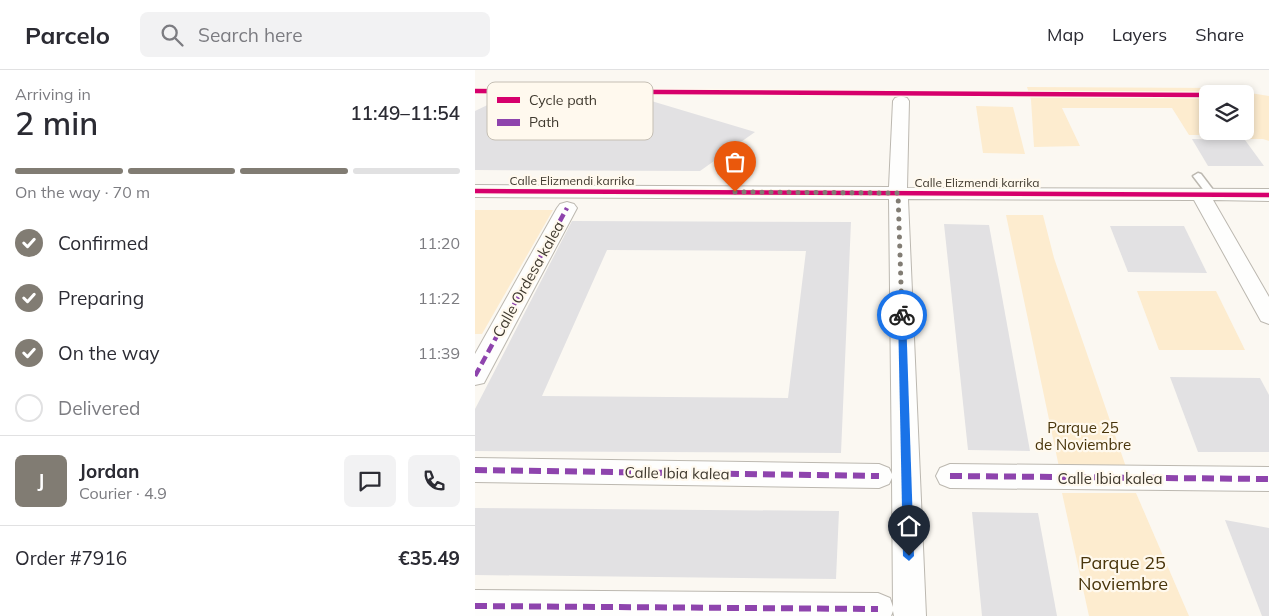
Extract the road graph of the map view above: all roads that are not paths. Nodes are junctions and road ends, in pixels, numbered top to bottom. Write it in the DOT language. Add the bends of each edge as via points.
graph roads {
  1 [pos="901,101"];
  2 [pos="1203,188"];
  3 [pos="475,191"];
  4 [pos="898,193"];
  5 [pos="1269,195"];
  6 [pos="567,208"];
  7 [pos="1269,316"];
  8 [pos="475,376"];
  9 [pos="475,470"];
  10 [pos="879,476"];
  11 [pos="951,476"];
  12 [pos="1269,479"];
  13 [pos="475,606"];
  14 [pos="878,609"];
  15 [pos="712,612"];
  16 [pos="910,616"];
  1 -- 4 [label="street"];
  2 -- 4 [label="street, Calle Elizmendi karrika"];
  2 -- 5 [label="street, Calle Elizmendi karrika"];
  2 -- 7 [label="street"];
  3 -- 4 [label="street, Calle Elizmendi karrika"];
  4 -- 16 [label="street"];
  6 -- 8 [label="street, Calle Ordesa kalea"];
  9 -- 10 [label="street, Calle Ibia kalea"];
  11 -- 12 [label="street, Calle Ibia kalea"];
  13 -- 15 [label="street"];
  14 -- 15 [label="street"];
}
